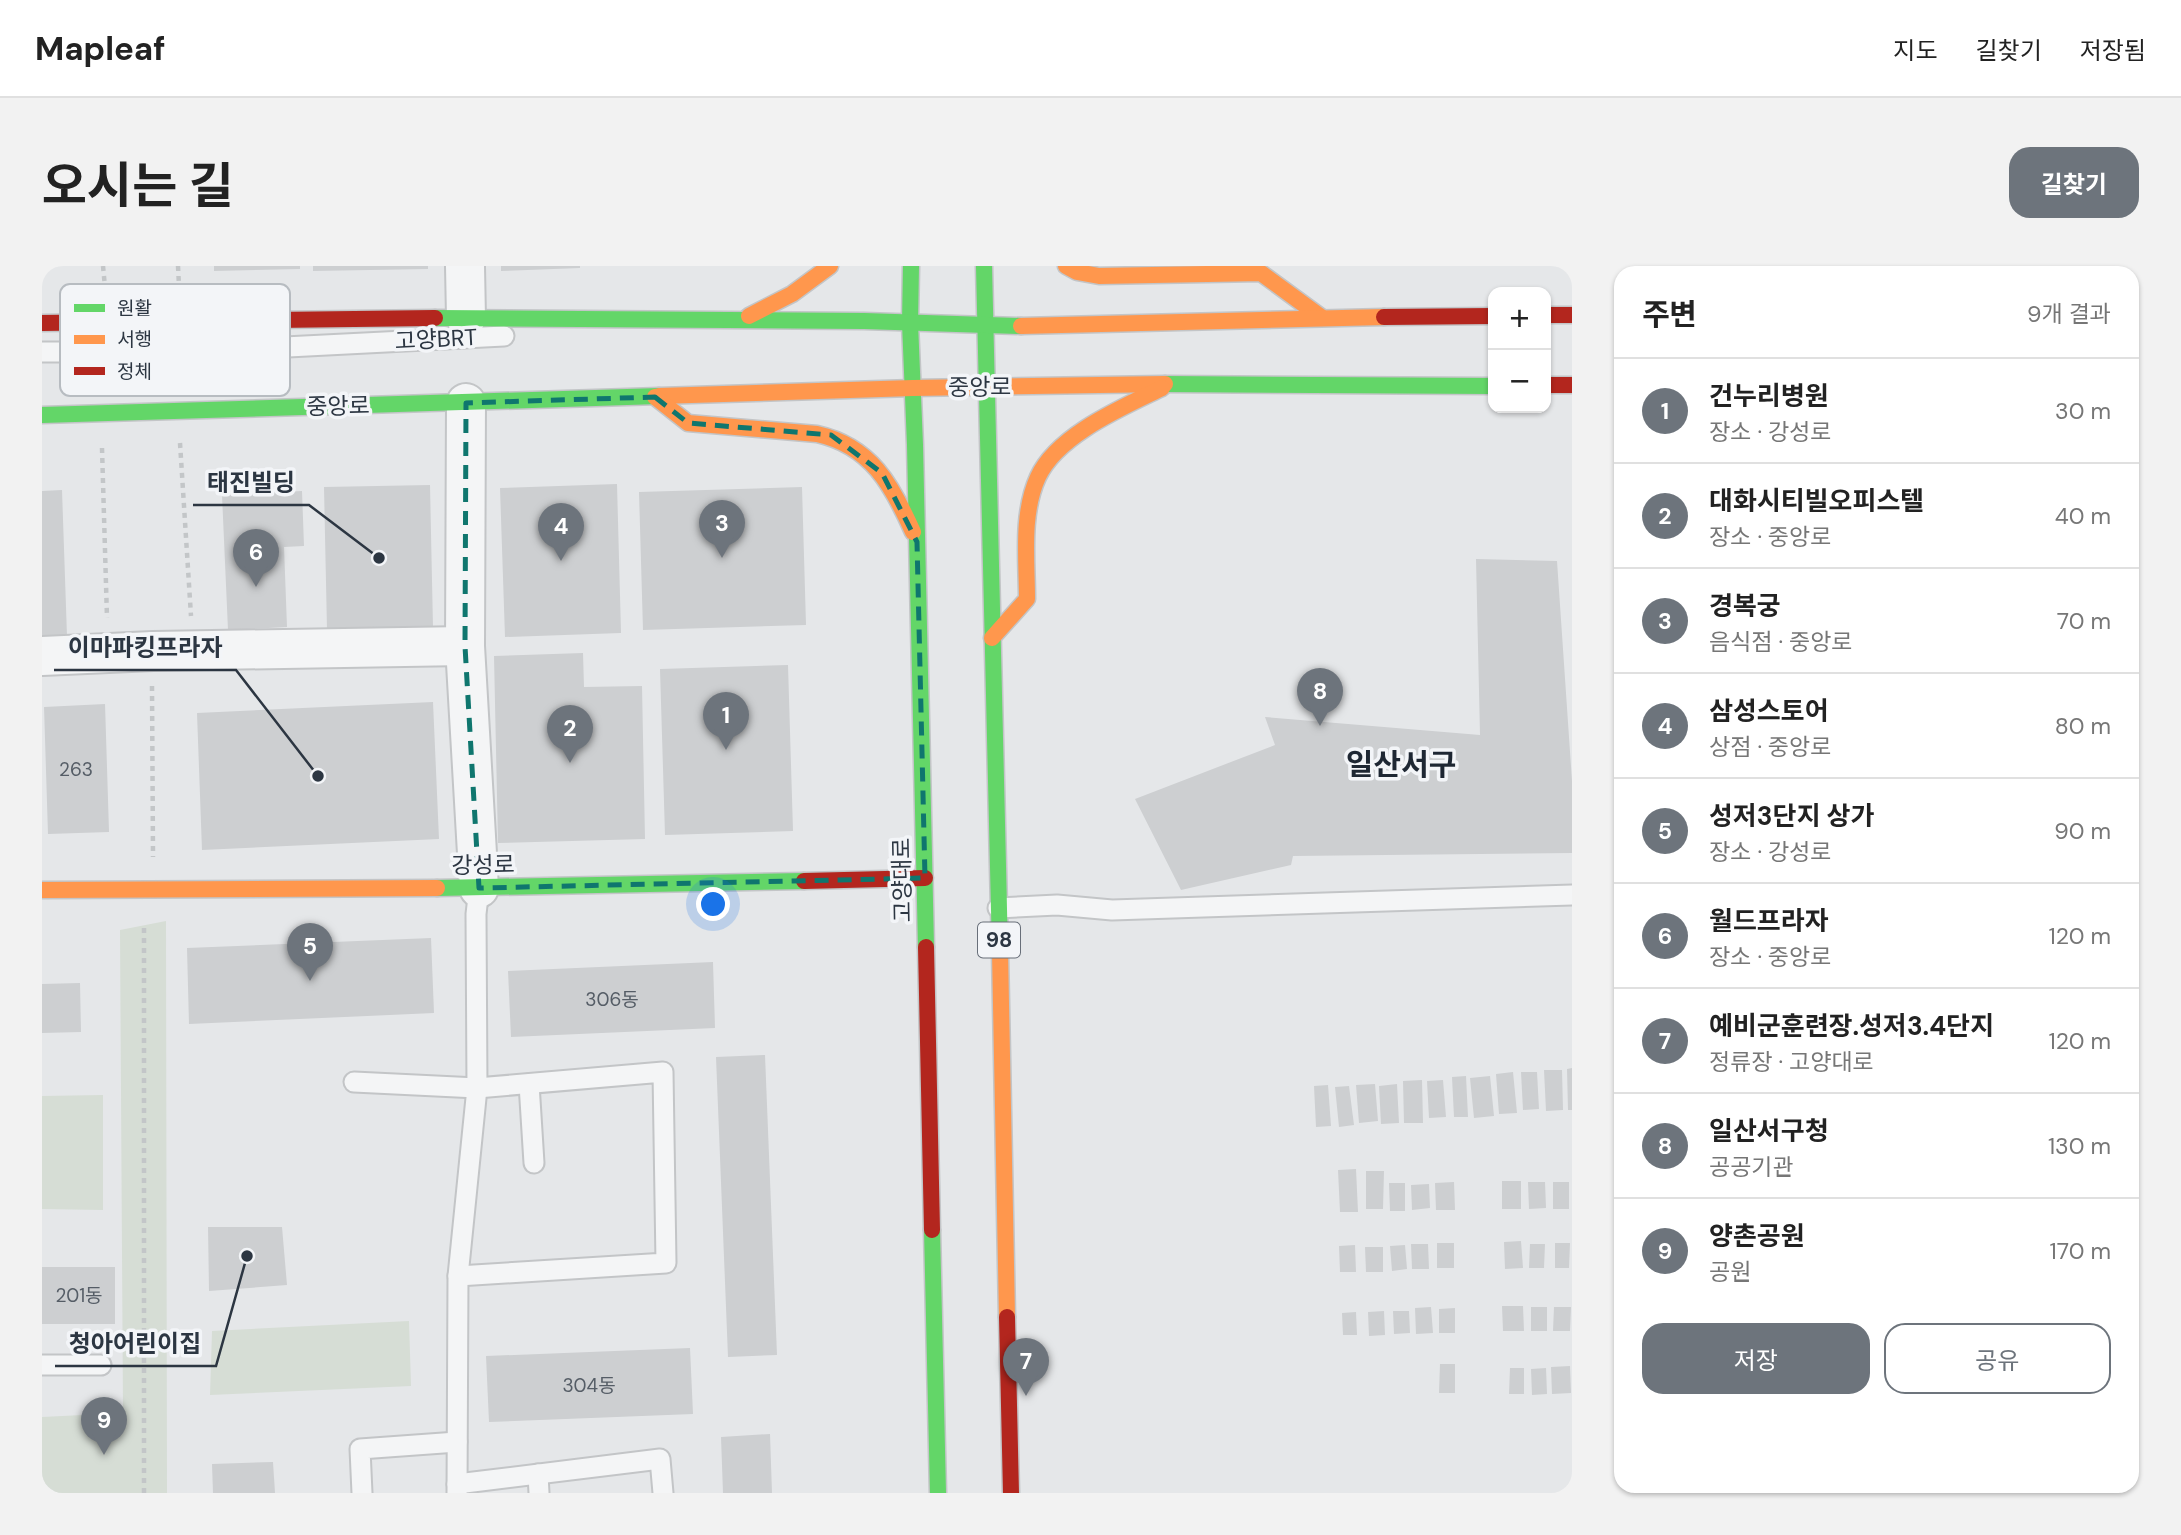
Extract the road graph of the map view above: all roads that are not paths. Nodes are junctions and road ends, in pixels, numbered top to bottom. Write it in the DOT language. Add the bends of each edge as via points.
graph roads {
  1 [pos="465,266"];
  2 [pos="830,266"];
  3 [pos="911,266"];
  4 [pos="984,266"];
  5 [pos="1066,266"];
  6 [pos="1551,315"];
  7 [pos="1572,315"];
  8 [pos="1488,316"];
  9 [pos="1321,317"];
  10 [pos="466,318"];
  11 [pos="290,320"];
  12 [pos="740,320"];
  13 [pos="830,320"];
  14 [pos="42,323"];
  15 [pos="60,323"];
  16 [pos="910,323"];
  17 [pos="986,325"];
  18 [pos="290,347"];
  19 [pos="42,352"];
  20 [pos="60,352"];
  21 [pos="1169,384"];
  22 [pos="1572,384"];
  23 [pos="1551,385"];
  24 [pos="1488,386"];
  25 [pos="913,387"];
  26 [pos="988,387"];
  27 [pos="290,393"];
  28 [pos="157,396"];
  29 [pos="655,397"];
  30 [pos="42,399"];
  31 [pos="466,403"];
  32 [pos="42,415"];
  33 [pos="917,542"];
  34 [pos="992,638"];
  35 [pos="465,646"];
  36 [pos="42,656"];
  37 [pos="925,877"];
  38 [pos="479,888"];
  39 [pos="42,890"];
  40 [pos="1572,895"];
  41 [pos="998,908"];
  42 [pos="354,1082"];
  43 [pos="529,1084"];
  44 [pos="477,1088"];
  45 [pos="534,1163"];
  46 [pos="458,1276"];
  47 [pos="42,1365"];
  48 [pos="101,1366"];
  49 [pos="457,1442"];
  50 [pos="538,1484"];
  51 [pos="457,1489"];
  52 [pos="362,1493"];
  53 [pos="663,1493"];
  54 [pos="938,1493"];
  55 [pos="1011,1493"];
  1 -- 10 [label="street"];
  2 -- 12 [label="main road" via="789,298"];
  3 -- 16 [label="main road, 고양대로"];
  4 -- 17 [label="main road, 98"];
  5 -- 9 [label="main road" via="1099,276 1261,273"];
  6 -- 7 [label="main road"];
  8 -- 9 [label="main road"];
  9 -- 17 [label="main road"];
  10 -- 11 [label="main road"];
  10 -- 12 [label="main road"];
  12 -- 13 [label="main road"];
  13 -- 16 [label="main road"];
  13 -- 18 [label="lane, 고양BRT"];
  14 -- 15 [label="main road"];
  16 -- 17 [label="main road"];
  16 -- 25 [label="main road, 고양대로"];
  17 -- 26 [label="main road, 98"];
  19 -- 20 [label="lane, 고양BRT"];
  21 -- 24 [label="main road, 중앙로"];
  21 -- 26 [label="main road, 중앙로"];
  21 -- 34 [label="main road" via="1068,443 1039,474 1028,523 1027,599"];
  22 -- 23 [label="main road"];
  25 -- 26 [label="main road, 중앙로"];
  25 -- 29 [label="main road, 중앙로"];
  25 -- 33 [label="main road, 고양대로"];
  26 -- 34 [label="main road, 98"];
  27 -- 29 [label="lane" via="503,387"];
  28 -- 30 [label="lane"];
  29 -- 31 [label="main road, 중앙로"];
  29 -- 33 [label="main road" via="688,423 831,435 844,441 882,473"];
  31 -- 32 [label="main road, 중앙로"];
  31 -- 35 [label="street"];
  33 -- 37 [label="main road, 고양대로"];
  34 -- 41 [label="main road, 98"];
  35 -- 36 [label="street"];
  35 -- 38 [label="street"];
  37 -- 38 [label="main road, 강성로"];
  37 -- 54 [label="main road, 고양대로"];
  38 -- 39 [label="main road, 강성로"];
  38 -- 44 [label="lane"];
  40 -- 41 [label="lane" via="1112,910 1057,905"];
  41 -- 55 [label="main road, 98"];
  42 -- 44 [label="lane"];
  43 -- 44 [label="lane"];
  43 -- 45 [label="lane"];
  43 -- 46 [label="lane" via="663,1072 666,1262"];
  44 -- 46 [label="lane"];
  46 -- 49 [label="lane"];
  47 -- 48 [label="lane"];
  49 -- 51 [label="lane"];
  49 -- 52 [label="lane" via="360,1449"];
  50 -- 51 [label="lane"];
  50 -- 53 [label="lane" via="660,1459"];
}
